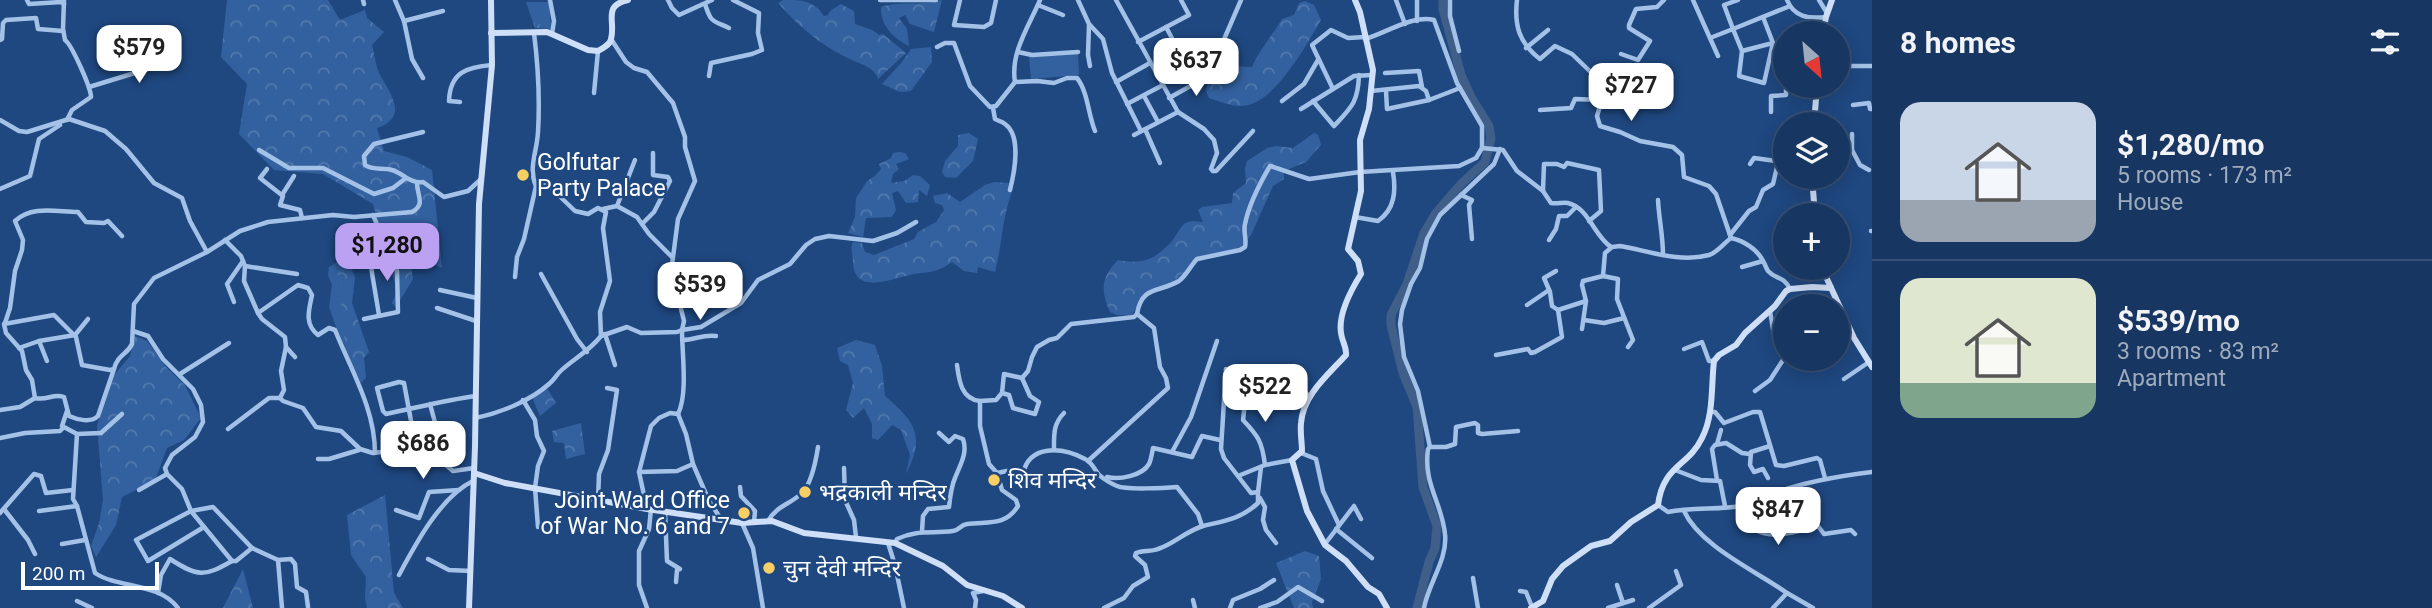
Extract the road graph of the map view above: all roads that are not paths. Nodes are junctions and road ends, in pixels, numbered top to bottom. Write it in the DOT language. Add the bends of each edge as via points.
graph roads {
  1 [pos="27,0"];
  2 [pos="395,0"];
  3 [pos="491,0"];
  4 [pos="550,0"];
  5 [pos="628,0"];
  6 [pos="668,0"];
  7 [pos="712,0"];
  8 [pos="733,0"];
  9 [pos="880,0"];
  10 [pos="936,0"];
  11 [pos="960,0"];
  12 [pos="996,0"];
  13 [pos="1078,0"];
  14 [pos="1115,0"];
  15 [pos="1181,0"];
  16 [pos="1241,0"];
  17 [pos="1355,0"];
  18 [pos="1396,0"];
  19 [pos="1417,0"];
  20 [pos="1450,0"];
  21 [pos="1517,0"];
  22 [pos="1664,0"];
  23 [pos="1693,0"];
  24 [pos="1738,0"];
  25 [pos="1787,0"];
  26 [pos="1819,0"];
  27 [pos="1832,0"];
  28 [pos="618,1"];
  29 [pos="64,2"];
  30 [pos="1039,3"];
  31 [pos="1723,3"];
  32 [pos="705,4"];
  33 [pos="1790,6"];
  34 [pos="443,10"];
  35 [pos="1063,15"];
  36 [pos="1826,15"];
  37 [pos="1763,17"];
  38 [pos="404,21"];
  39 [pos="1417,21"];
  40 [pos="1825,21"];
  41 [pos="1089,24"];
  42 [pos="1405,24"];
  43 [pos="1166,27"];
  44 [pos="729,28"];
  45 [pos="1733,29"];
  46 [pos="1548,30"];
  47 [pos="63,31"];
  48 [pos="533,32"];
  49 [pos="491,33"];
  50 [pos="552,34"];
  51 [pos="1365,38"];
  52 [pos="1710,38"];
  53 [pos="611,39"];
  54 [pos="0,40"];
  55 [pos="1138,41"];
  56 [pos="1773,43"];
  57 [pos="937,47"];
  58 [pos="1526,48"];
  59 [pos="598,51"];
  60 [pos="1459,51"];
  61 [pos="1742,51"];
  62 [pos="1018,52"];
  63 [pos="1078,52"];
  64 [pos="1202,52"];
  65 [pos="1621,54"];
  66 [pos="1718,56"];
  67 [pos="146,57"];
  68 [pos="1318,60"];
  69 [pos="1184,61"];
  70 [pos="1150,63"];
  71 [pos="492,65"];
  72 [pos="1090,66"];
  73 [pos="1850,66"];
  74 [pos="1872,66"];
  75 [pos="1385,73"];
  76 [pos="1157,75"];
  77 [pos="1359,75"];
  78 [pos="1372,75"];
  79 [pos="709,76"];
  80 [pos="422,78"];
  81 [pos="1015,82"];
  82 [pos="1116,82"];
  83 [pos="1163,85"];
  84 [pos="89,87"];
  85 [pos="1422,88"];
  86 [pos="1460,88"];
  87 [pos="1333,89"];
  88 [pos="1371,91"];
  89 [pos="1386,91"];
  90 [pos="594,93"];
  91 [pos="1144,96"];
  92 [pos="1773,96"];
  93 [pos="1169,98"];
  94 [pos="1429,100"];
  95 [pos="1602,100"];
  96 [pos="1282,101"];
  97 [pos="1313,101"];
  98 [pos="460,102"];
  99 [pos="1127,104"];
  100 [pos="1853,105"];
  101 [pos="993,108"];
  102 [pos="1301,109"];
  103 [pos="1872,109"];
  104 [pos="1540,110"];
  105 [pos="1178,112"];
  106 [pos="1771,112"];
  107 [pos="69,119"];
  108 [pos="0,120"];
  109 [pos="1158,122"];
  110 [pos="1143,130"];
  111 [pos="423,131"];
  112 [pos="1095,131"];
  113 [pos="1253,131"];
  114 [pos="1852,134"];
  115 [pos="1134,135"];
  116 [pos="1482,148"];
  117 [pos="1498,149"];
  118 [pos="259,150"];
  119 [pos="1852,150"];
  120 [pos="653,153"];
  121 [pos="1773,159"];
  122 [pos="635,160"];
  123 [pos="1160,163"];
  124 [pos="1750,164"];
  125 [pos="267,169"];
  126 [pos="1869,170"];
  127 [pos="1360,172"];
  128 [pos="1393,172"];
  129 [pos="294,176"];
  130 [pos="406,178"];
  131 [pos="480,180"];
  132 [pos="417,183"];
  133 [pos="1773,184"];
  134 [pos="536,186"];
  135 [pos="0,189"];
  136 [pos="1010,190"];
  137 [pos="1542,191"];
  138 [pos="282,195"];
  139 [pos="1461,195"];
  140 [pos="1658,200"];
  141 [pos="617,206"];
  142 [pos="1576,207"];
  143 [pos="603,209"];
  144 [pos="373,215"];
  145 [pos="1355,217"];
  146 [pos="302,218"];
  147 [pos="1589,221"];
  148 [pos="916,222"];
  149 [pos="642,224"];
  150 [pos="122,236"];
  151 [pos="1731,236"];
  152 [pos="1472,239"];
  153 [pos="225,240"];
  154 [pos="1549,240"];
  155 [pos="387,247"];
  156 [pos="1612,247"];
  157 [pos="207,252"];
  158 [pos="369,255"];
  159 [pos="1663,255"];
  160 [pos="673,258"];
  161 [pos="356,260"];
  162 [pos="1763,261"];
  163 [pos="244,263"];
  164 [pos="672,265"];
  165 [pos="718,267"];
  166 [pos="1742,267"];
  167 [pos="1556,271"];
  168 [pos="297,274"];
  169 [pos="541,274"];
  170 [pos="1603,276"];
  171 [pos="515,277"];
  172 [pos="1827,280"];
  173 [pos="1831,288"];
  174 [pos="1790,289"];
  175 [pos="440,290"];
  176 [pos="1549,290"];
  177 [pos="477,298"];
  178 [pos="1586,301"];
  179 [pos="234,302"];
  180 [pos="1527,305"];
  181 [pos="437,308"];
  182 [pos="1558,310"];
  183 [pos="1770,310"];
  184 [pos="258,313"];
  185 [pos="1137,314"];
  186 [pos="379,315"];
  187 [pos="1624,318"];
  188 [pos="88,319"];
  189 [pos="364,319"];
  190 [pos="1584,320"];
  191 [pos="477,321"];
  192 [pos="5,324"];
  193 [pos="1582,329"];
  194 [pos="1773,329"];
  195 [pos="682,330"];
  196 [pos="133,331"];
  197 [pos="75,335"];
  198 [pos="603,335"];
  199 [pos="716,336"];
  200 [pos="682,340"];
  201 [pos="40,341"];
  202 [pos="1217,341"];
  203 [pos="229,343"];
  204 [pos="1628,346"];
  205 [pos="286,347"];
  206 [pos="19,348"];
  207 [pos="1684,349"];
  208 [pos="587,352"];
  209 [pos="1496,355"];
  210 [pos="295,357"];
  211 [pos="47,361"];
  212 [pos="1714,361"];
  213 [pos="615,365"];
  214 [pos="957,365"];
  215 [pos="1871,365"];
  216 [pos="114,369"];
  217 [pos="1226,369"];
  218 [pos="1279,370"];
  219 [pos="1776,371"];
  220 [pos="180,374"];
  221 [pos="1022,378"];
  222 [pos="1844,379"];
  223 [pos="1247,385"];
  224 [pos="607,388"];
  225 [pos="1755,391"];
  226 [pos="1002,393"];
  227 [pos="476,396"];
  228 [pos="1310,397"];
  229 [pos="35,398"];
  230 [pos="279,398"];
  231 [pos="523,400"];
  232 [pos="980,401"];
  233 [pos="430,404"];
  234 [pos="0,410"];
  235 [pos="408,410"];
  236 [pos="67,411"];
  237 [pos="1710,412"];
  238 [pos="1064,413"];
  239 [pos="122,414"];
  240 [pos="678,414"];
  241 [pos="475,418"];
  242 [pos="63,428"];
  243 [pos="228,429"];
  244 [pos="1721,430"];
  245 [pos="1518,431"];
  246 [pos="939,433"];
  247 [pos="77,434"];
  248 [pos="0,438"];
  249 [pos="1220,440"];
  250 [pos="1717,444"];
  251 [pos="1770,446"];
  252 [pos="818,447"];
  253 [pos="1430,447"];
  254 [pos="360,449"];
  255 [pos="1054,450"];
  256 [pos="1172,452"];
  257 [pos="375,453"];
  258 [pos="1301,453"];
  259 [pos="1750,454"];
  260 [pos="318,459"];
  261 [pos="1292,460"];
  262 [pos="1088,461"];
  263 [pos="693,464"];
  264 [pos="1263,466"];
  265 [pos="844,468"];
  266 [pos="1674,469"];
  267 [pos="639,472"];
  268 [pos="1872,472"];
  269 [pos="997,473"];
  270 [pos="167,474"];
  271 [pos="474,474"];
  272 [pos="1099,475"];
  273 [pos="1238,476"];
  274 [pos="1768,478"];
  275 [pos="1825,478"];
  276 [pos="1717,480"];
  277 [pos="740,487"];
  278 [pos="535,488"];
  279 [pos="460,489"];
  280 [pos="73,490"];
  281 [pos="139,490"];
  282 [pos="1259,495"];
  283 [pos="598,500"];
  284 [pos="1658,505"];
  285 [pos="77,506"];
  286 [pos="1725,506"];
  287 [pos="1743,506"];
  288 [pos="649,509"];
  289 [pos="396,510"];
  290 [pos="2,511"];
  291 [pos="39,511"];
  292 [pos="191,511"];
  293 [pos="1684,511"];
  294 [pos="665,512"];
  295 [pos="1361,519"];
  296 [pos="721,520"];
  297 [pos="754,522"];
  298 [pos="768,522"];
  299 [pos="742,523"];
  300 [pos="1202,526"];
  301 [pos="204,527"];
  302 [pos="538,527"];
  303 [pos="1337,527"];
  304 [pos="922,531"];
  305 [pos="1855,534"];
  306 [pos="856,537"];
  307 [pos="85,540"];
  308 [pos="892,543"];
  309 [pos="1276,543"];
  310 [pos="62,544"];
  311 [pos="1325,545"];
  312 [pos="252,548"];
  313 [pos="35,554"];
  314 [pos="1372,558"];
  315 [pos="428,559"];
  316 [pos="278,560"];
  317 [pos="232,561"];
  318 [pos="471,570"];
  319 [pos="1676,571"];
  320 [pos="399,575"];
  321 [pos="1473,578"];
  322 [pos="1274,580"];
  323 [pos="676,582"];
  324 [pos="1617,585"];
  325 [pos="988,590"];
  326 [pos="1520,591"];
  327 [pos="158,593"];
  328 [pos="1787,593"];
  329 [pos="1193,600"];
  330 [pos="1633,600"];
  331 [pos="77,601"];
  332 [pos="1322,601"];
  333 [pos="1623,603"];
  334 [pos="308,607"];
  335 [pos="1531,607"];
  336 [pos="92,608"];
  337 [pos="178,608"];
  338 [pos="282,608"];
  339 [pos="468,608"];
  340 [pos="647,608"];
  341 [pos="764,608"];
  342 [pos="904,608"];
  343 [pos="975,608"];
  344 [pos="1022,608"];
  345 [pos="1104,608"];
  346 [pos="1195,608"];
  347 [pos="1230,608"];
  348 [pos="1260,608"];
  349 [pos="1387,608"];
  350 [pos="1424,608"];
  351 [pos="1478,608"];
  352 [pos="1608,608"];
  353 [pos="1649,608"];
  354 [pos="1773,608"];
  355 [pos="1813,608"];
  1 -- 29 [label="street" via="29,4"];
  2 -- 38 [label="street"];
  3 -- 49 [label="street"];
  4 -- 50 [label="street"];
  5 -- 28 [label="street"];
  6 -- 32 [label="street" via="679,15"];
  7 -- 32 [label="street"];
  8 -- 79 [label="street" via="759,13 762,50 711,63"];
  9 -- 10 [label="street"];
  11 -- 12 [label="street" via="954,24 984,27 991,23"];
  13 -- 41 [label="street"];
  14 -- 55 [label="street"];
  15 -- 43 [label="street" via="1189,15"];
  16 -- 64 [label="street" via="1222,44"];
  17 -- 51 [label="street"];
  18 -- 42 [label="street"];
  19 -- 39 [label="street"];
  20 -- 60 [label="street"];
  21 -- 58 [label="street" via="1516,24"];
  22 -- 65 [label="street" via="1657,7 1636,9 1629,28 1650,42 1637,60"];
  23 -- 52 [label="street"];
  24 -- 31 [label="street"];
  25 -- 33 [label="street"];
  26 -- 36 [label="street"];
  27 -- 36 [label="street"];
  28 -- 53 [label="street" via="611,14"];
  29 -- 47 [label="street"];
  30 -- 35 [label="street"];
  30 -- 62 [label="street"];
  31 -- 45 [label="street"];
  32 -- 44 [label="street" via="713,22"];
  33 -- 36 [label="street" via="1802,17"];
  33 -- 37 [label="street"];
  34 -- 38 [label="street"];
  36 -- 40 [label="street"];
  37 -- 45 [label="street"];
  37 -- 56 [label="street"];
  38 -- 80 [label="street" via="412,59"];
  39 -- 42 [label="street"];
  39 -- 86 [label="street" via="1434,20"];
  41 -- 72 [label="street"];
  41 -- 82 [label="street" via="1103,39"];
  42 -- 51 [label="street"];
  43 -- 55 [label="street"];
  43 -- 69 [label="street"];
  45 -- 52 [label="street"];
  45 -- 61 [label="street"];
  46 -- 58 [label="street"];
  47 -- 54 [label="street" via="37,29 36,18 6,20"];
  47 -- 84 [label="street"];
  48 -- 49 [label="street"];
  48 -- 50 [label="street"];
  48 -- 134 [label="street" via="538,131 530,173"];
  49 -- 71 [label="street"];
  50 -- 59 [label="street"];
  51 -- 68 [label="street" via="1348,38 1331,30 1312,45"];
  51 -- 78 [label="street"];
  52 -- 66 [label="street"];
  53 -- 59 [label="street"];
  53 -- 160 [label="street" via="626,62 647,72 673,103 685,137 695,181 678,219"];
  55 -- 70 [label="street"];
  56 -- 61 [label="street"];
  56 -- 61 [label="street" via="1764,83 1739,76"];
  57 -- 101 [label="street" via="951,42 957,45 971,86"];
  58 -- 95 [label="street" via="1540,58 1555,46 1572,54 1601,82"];
  59 -- 90 [label="street"];
  62 -- 63 [label="street"];
  62 -- 81 [label="street"];
  64 -- 69 [label="street"];
  64 -- 93 [label="street" via="1212,74"];
  67 -- 84 [label="street" via="151,68"];
  68 -- 87 [label="street"];
  68 -- 96 [label="street" via="1304,85"];
  69 -- 76 [label="street"];
  70 -- 76 [label="street"];
  70 -- 82 [label="street"];
  71 -- 98 [label="street" via="462,71 449,102"];
  71 -- 131 [label="street"];
  73 -- 74 [label="street"];
  75 -- 85 [label="street" via="1419,71"];
  76 -- 83 [label="street"];
  77 -- 78 [label="street"];
  77 -- 87 [label="street"];
  77 -- 97 [label="street" via="1354,104 1334,126"];
  78 -- 88 [label="street"];
  81 -- 101 [label="street"];
  81 -- 112 [label="street" via="1077,79"];
  82 -- 99 [label="street"];
  83 -- 91 [label="street"];
  83 -- 93 [label="street"];
  84 -- 107 [label="street" via="91,97 72,110"];
  85 -- 89 [label="street"];
  85 -- 94 [label="street"];
  86 -- 94 [label="street"];
  86 -- 116 [label="street" via="1480,121"];
  87 -- 97 [label="street"];
  88 -- 89 [label="street"];
  88 -- 127 [label="street" via="1360,140"];
  89 -- 94 [label="street" via="1387,109"];
  91 -- 99 [label="street"];
  91 -- 109 [label="street"];
  92 -- 106 [label="street"];
  93 -- 105 [label="street"];
  95 -- 104 [label="street" via="1575,99 1572,108"];
  95 -- 151 [label="street" via="1597,116 1600,126 1680,152 1684,177 1709,186 1717,195"];
  97 -- 102 [label="street"];
  99 -- 110 [label="street"];
  100 -- 103 [label="street" via="1870,103"];
  101 -- 136 [label="street" via="995,119 1006,124 1012,134 1016,164"];
  105 -- 109 [label="street"];
  105 -- 113 [label="street" via="1214,140 1213,171"];
  107 -- 108 [label="street" via="26,132"];
  107 -- 135 [label="street" via="39,138 30,176"];
  107 -- 157 [label="street" via="104,131 155,183 178,195"];
  109 -- 110 [label="street"];
  110 -- 115 [label="street"];
  110 -- 123 [label="street"];
  111 -- 130 [label="street" via="374,144 364,156 369,168 397,171"];
  114 -- 119 [label="street"];
  116 -- 117 [label="street"];
  116 -- 128 [label="street" via="1470,163 1459,166"];
  117 -- 137 [label="street" via="1517,172"];
  117 -- 139 [label="street" via="1494,164"];
  118 -- 130 [label="street" via="289,167 323,168 374,194"];
  119 -- 126 [label="street" via="1860,165"];
  120 -- 149 [label="street" via="653,175 670,181 654,212"];
  121 -- 124 [label="street" via="1754,158"];
  122 -- 141 [label="street"];
  125 -- 138 [label="street" via="260,178"];
  127 -- 128 [label="street"];
  127 -- 145 [label="street"];
  127 -- 185 [label="street" via="1309,179 1270,166 1252,200 1244,228 1245,247 1197,259 1181,279 1141,298"];
  128 -- 145 [label="street" via="1395,194 1387,214 1378,220"];
  129 -- 138 [label="street"];
  130 -- 132 [label="street"];
  131 -- 132 [label="street" via="468,191 444,197 423,182"];
  131 -- 177 [label="street"];
  132 -- 144 [label="street" via="421,201 415,211"];
  133 -- 151 [label="street" via="1763,190 1756,207"];
  134 -- 143 [label="street" via="548,185 575,211 588,214"];
  134 -- 171 [label="street"];
  137 -- 142 [label="street" via="1551,203 1567,202"];
  137 -- 147 [label="street" via="1544,164 1599,170 1601,211"];
  138 -- 146 [label="street" via="279,205 300,210"];
  139 -- 152 [label="street" via="1472,200"];
  139 -- 253 [label="street" via="1440,215 1427,239 1400,324 1404,357 1418,391"];
  140 -- 159 [label="street"];
  141 -- 143 [label="street"];
  141 -- 149 [label="street"];
  142 -- 147 [label="street"];
  142 -- 154 [label="street" via="1567,216 1559,216"];
  143 -- 198 [label="street" via="610,281 600,312"];
  144 -- 146 [label="street"];
  144 -- 155 [label="street"];
  145 -- 228 [label="street" via="1348,249 1361,270 1341,329 1347,352"];
  146 -- 153 [label="street" via="254,226"];
  147 -- 156 [label="street"];
  148 -- 195 [label="street" via="873,242 829,236 815,239 790,264 758,280 741,303 701,327"];
  149 -- 160 [label="street"];
  150 -- 192 [label="street" via="108,221 86,222 78,212 23,213 15,221 23,240"];
  151 -- 159 [label="street" via="1710,255"];
  151 -- 162 [label="street" via="1755,250"];
  153 -- 157 [label="street"];
  153 -- 163 [label="street"];
  155 -- 158 [label="street"];
  155 -- 186 [label="street" via="397,271 398,312"];
  156 -- 159 [label="street"];
  156 -- 170 [label="street" via="1605,253"];
  157 -- 196 [label="street" via="154,278 134,304"];
  158 -- 161 [label="street"];
  158 -- 186 [label="street"];
  160 -- 164 [label="street"];
  162 -- 166 [label="street"];
  162 -- 174 [label="street"];
  163 -- 168 [label="street"];
  163 -- 179 [label="street" via="227,284"];
  163 -- 184 [label="street" via="244,281"];
  164 -- 165 [label="street"];
  164 -- 195 [label="street"];
  167 -- 176 [label="street" via="1544,278"];
  169 -- 208 [label="street"];
  170 -- 178 [label="street" via="1583,281"];
  170 -- 187 [label="street" via="1618,279 1617,299"];
  172 -- 173 [label="street"];
  173 -- 174 [label="street"];
  173 -- 215 [label="street"];
  174 -- 183 [label="street"];
  175 -- 177 [label="street"];
  176 -- 180 [label="street"];
  176 -- 182 [label="street" via="1552,306"];
  177 -- 191 [label="street"];
  178 -- 182 [label="street"];
  178 -- 190 [label="street"];
  181 -- 191 [label="street"];
  182 -- 209 [label="street" via="1562,337 1535,352 1528,349"];
  183 -- 194 [label="street"];
  183 -- 212 [label="street"];
  184 -- 205 [label="street" via="285,337"];
  184 -- 257 [label="street" via="298,285 308,288 311,327 318,335 329,328 335,330 365,399"];
  185 -- 221 [label="street" via="1071,324 1058,338 1037,347"];
  185 -- 262 [label="street" via="1154,328 1168,388"];
  186 -- 189 [label="street"];
  187 -- 190 [label="street" via="1604,323"];
  187 -- 204 [label="street" via="1633,340"];
  188 -- 197 [label="street"];
  190 -- 193 [label="street"];
  191 -- 227 [label="street"];
  192 -- 197 [label="street" via="53,314"];
  192 -- 206 [label="street" via="6,333"];
  195 -- 198 [label="street" via="641,333 627,327"];
  195 -- 200 [label="street"];
  196 -- 216 [label="street" via="130,348 119,356"];
  196 -- 220 [label="street" via="148,336"];
  197 -- 201 [label="street"];
  197 -- 216 [label="street" via="82,365"];
  198 -- 208 [label="street"];
  198 -- 213 [label="street"];
  199 -- 200 [label="street"];
  200 -- 240 [label="street" via="684,393"];
  201 -- 206 [label="street"];
  201 -- 211 [label="street"];
  202 -- 256 [label="street" via="1191,417"];
  203 -- 220 [label="street"];
  205 -- 210 [label="street"];
  205 -- 230 [label="street" via="281,371 284,390"];
  206 -- 229 [label="street"];
  207 -- 212 [label="street" via="1702,342 1709,360"];
  208 -- 231 [label="street"];
  212 -- 237 [label="street"];
  214 -- 232 [label="street" via="960,387"];
  215 -- 222 [label="street"];
  216 -- 236 [label="street" via="97,418 82,420"];
  217 -- 249 [label="street"];
  218 -- 228 [label="street" via="1297,370 1299,387"];
  219 -- 225 [label="street"];
  220 -- 270 [label="street" via="194,389 203,422 195,437 172,455"];
  221 -- 226 [label="street" via="1004,374"];
  221 -- 226 [label="street" via="1028,393 1039,402 1035,414 1013,408 1009,395"];
  223 -- 264 [label="street" via="1243,420 1261,442"];
  224 -- 283 [label="street" via="617,390"];
  226 -- 232 [label="street" via="996,400"];
  227 -- 233 [label="street"];
  227 -- 241 [label="street"];
  228 -- 258 [label="street" via="1301,423"];
  229 -- 234 [label="street" via="20,407"];
  229 -- 236 [label="street" via="64,397"];
  230 -- 243 [label="street" via="269,398"];
  230 -- 254 [label="street" via="303,408 316,427 341,431"];
  231 -- 241 [label="street"];
  231 -- 278 [label="street" via="544,451"];
  232 -- 269 [label="street" via="986,452"];
  233 -- 235 [label="street"];
  233 -- 235 [label="street" via="438,430 414,437"];
  235 -- 235 [label="street" via="384,413 378,386 402,381"];
  236 -- 242 [label="street"];
  237 -- 251 [label="street" via="1724,423 1760,412"];
  237 -- 266 [label="street" via="1697,447"];
  238 -- 255 [label="street" via="1053,430"];
  239 -- 247 [label="street" via="101,433"];
  240 -- 263 [label="street"];
  240 -- 267 [label="street" via="670,413 651,426"];
  241 -- 271 [label="street"];
  242 -- 247 [label="street"];
  242 -- 248 [label="street"];
  244 -- 250 [label="street"];
  245 -- 253 [label="street" via="1482,434 1475,423 1461,424 1455,427 1455,444"];
  246 -- 304 [label="street" via="949,442 955,436 963,439 963,457 949,507 928,509"];
  247 -- 280 [label="street"];
  249 -- 256 [label="street" via="1202,436 1192,457"];
  249 -- 273 [label="street" via="1224,458"];
  250 -- 259 [label="street" via="1726,443"];
  250 -- 276 [label="street" via="1712,449"];
  251 -- 259 [label="street"];
  251 -- 275 [label="street" via="1776,465 1817,458"];
  252 -- 298 [label="street" via="802,494 780,507"];
  253 -- 350 [label="street" via="1428,481 1446,537"];
  254 -- 257 [label="street"];
  254 -- 260 [label="street"];
  255 -- 262 [label="street"];
  255 -- 269 [label="street" via="1029,458 1023,474"];
  256 -- 272 [label="street" via="1153,448 1148,466 1128,477"];
  257 -- 271 [label="street" via="428,450 453,471"];
  258 -- 261 [label="street"];
  258 -- 303 [label="street" via="1315,459"];
  259 -- 274 [label="street" via="1754,472 1763,469"];
  261 -- 264 [label="street"];
  261 -- 311 [label="street" via="1307,511"];
  262 -- 272 [label="street"];
  263 -- 267 [label="street" via="677,471"];
  263 -- 296 [label="street"];
  264 -- 273 [label="street"];
  264 -- 282 [label="street"];
  265 -- 306 [label="street" via="845,500"];
  266 -- 276 [label="street" via="1700,480"];
  266 -- 284 [label="street" via="1663,483"];
  267 -- 288 [label="street"];
  268 -- 275 [label="street"];
  269 -- 304 [label="street" via="1002,490 1018,506 1005,520 964,524 953,531"];
  270 -- 281 [label="street"];
  270 -- 292 [label="street" via="183,489"];
  271 -- 278 [label="street"];
  271 -- 279 [label="street"];
  271 -- 318 [label="street"];
  272 -- 300 [label="street" via="1124,489 1177,487"];
  273 -- 282 [label="street" via="1251,493"];
  275 -- 287 [label="street"];
  276 -- 286 [label="street"];
  277 -- 297 [label="street" via="741,496 755,511"];
  278 -- 283 [label="street"];
  278 -- 302 [label="street"];
  279 -- 289 [label="street" via="429,492 419,519"];
  279 -- 320 [label="street" via="434,519"];
  280 -- 285 [label="street"];
  280 -- 290 [label="street" via="46,493 41,476 34,474"];
  282 -- 300 [label="street" via="1250,511 1231,521"];
  282 -- 309 [label="street" via="1265,507 1266,530"];
  283 -- 288 [label="street"];
  284 -- 293 [label="street" via="1668,512"];
  284 -- 335 [label="street" via="1611,541 1594,545 1563,566 1543,601"];
  285 -- 291 [label="street"];
  285 -- 307 [label="street"];
  286 -- 287 [label="street"];
  286 -- 293 [label="street"];
  287 -- 305 [label="street" via="1748,524 1759,533 1781,535 1818,526 1824,534 1852,530"];
  288 -- 294 [label="street"];
  288 -- 340 [label="street" via="649,529 639,551 639,585"];
  290 -- 313 [label="street"];
  292 -- 301 [label="street"];
  292 -- 301 [label="street" via="136,540 148,561"];
  292 -- 312 [label="street" via="213,507"];
  293 -- 328 [label="street" via="1693,527"];
  294 -- 296 [label="street"];
  294 -- 323 [label="street" via="667,561 680,569"];
  295 -- 303 [label="street" via="1354,506"];
  296 -- 299 [label="street"];
  297 -- 298 [label="street"];
  297 -- 299 [label="street"];
  298 -- 306 [label="street" via="804,533"];
  299 -- 341 [label="street" via="753,548"];
  300 -- 345 [label="street" via="1159,549 1136,553 1148,577"];
  301 -- 317 [label="street"];
  303 -- 311 [label="street"];
  303 -- 314 [label="street"];
  304 -- 308 [label="street"];
  306 -- 308 [label="street"];
  307 -- 310 [label="street"];
  307 -- 327 [label="street" via="95,573"];
  308 -- 325 [label="street" via="943,566 967,585"];
  308 -- 342 [label="street"];
  311 -- 349 [label="street" via="1379,594"];
  312 -- 316 [label="street"];
  312 -- 317 [label="street"];
  315 -- 318 [label="street" via="449,570"];
  316 -- 334 [label="street" via="291,559 295,564 296,584 306,592"];
  316 -- 338 [label="street"];
  317 -- 327 [label="street" via="211,573 190,572 170,559"];
  318 -- 339 [label="street"];
  319 -- 353 [label="street" via="1681,584"];
  321 -- 351 [label="street"];
  322 -- 347 [label="street" via="1233,600"];
  324 -- 333 [label="street"];
  325 -- 343 [label="street" via="973,593"];
  325 -- 344 [label="street"];
  326 -- 335 [label="street" via="1525,590"];
  327 -- 337 [label="street"];
  328 -- 354 [label="street"];
  328 -- 355 [label="street"];
  329 -- 346 [label="street"];
  330 -- 333 [label="street"];
  331 -- 336 [label="street"];
  332 -- 348 [label="street" via="1298,587"];
  333 -- 352 [label="street"];
}
